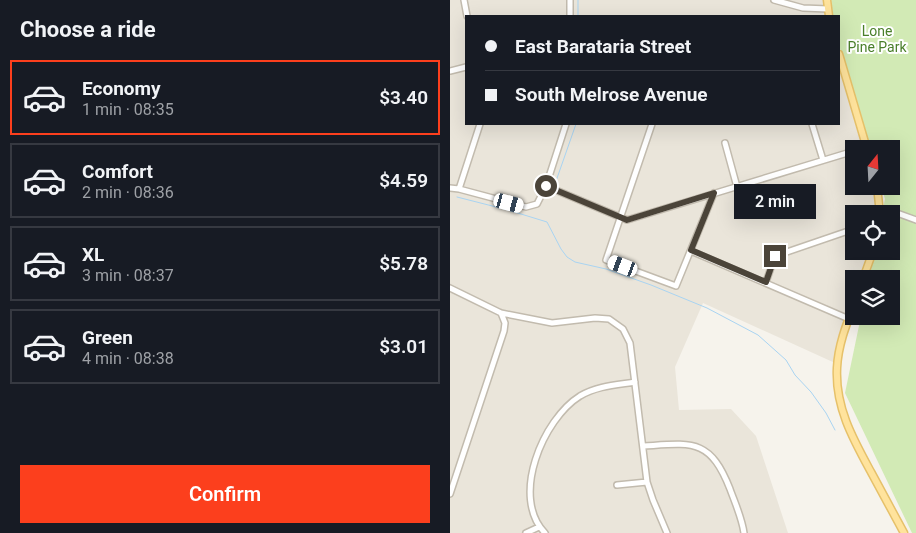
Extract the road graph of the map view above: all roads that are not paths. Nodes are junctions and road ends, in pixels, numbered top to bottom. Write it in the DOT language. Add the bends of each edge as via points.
graph roads {
  1 [pos="464,0"];
  2 [pos="570,0"];
  3 [pos="774,0"];
  4 [pos="827,0"];
  5 [pos="828,9"];
  6 [pos="468,15"];
  7 [pos="570,15"];
  8 [pos="829,15"];
  9 [pos="840,58"];
  10 [pos="465,67"];
  11 [pos="450,71"];
  12 [pos="480,125"];
  13 [pos="566,125"];
  14 [pos="652,125"];
  15 [pos="812,125"];
  16 [pos="863,140"];
  17 [pos="725,143"];
  18 [pos="845,154"];
  19 [pos="824,160"];
  20 [pos="546,186"];
  21 [pos="737,187"];
  22 [pos="450,188"];
  23 [pos="459,189"];
  24 [pos="714,193"];
  25 [pos="900,214"];
  26 [pos="621,218"];
  27 [pos="916,220"];
  28 [pos="845,232"];
  29 [pos="691,250"];
  30 [pos="766,282"];
  31 [pos="450,288"];
  32 [pos="501,313"];
  33 [pos="845,318"];
  34 [pos="847,325"];
  35 [pos="635,382"];
  36 [pos="644,446"];
  37 [pos="647,482"];
  38 [pos="617,485"];
  39 [pos="450,494"];
  40 [pos="539,527"];
  41 [pos="526,533"];
  42 [pos="545,533"];
  43 [pos="667,533"];
  44 [pos="744,533"];
  45 [pos="904,533"];
  1 -- 6 [label="street"];
  2 -- 7 [label="street"];
  3 -- 5 [label="street" via="803,8"];
  4 -- 5 [label="main road"];
  5 -- 8 [label="main road"];
  9 -- 16 [label="main road"];
  10 -- 11 [label="street"];
  12 -- 23 [label="street"];
  13 -- 20 [label="street"];
  14 -- 26 [label="street"];
  15 -- 19 [label="street"];
  17 -- 21 [label="street"];
  18 -- 19 [label="street"];
  19 -- 21 [label="street"];
  20 -- 23 [label="street" via="537,204 526,207"];
  20 -- 26 [label="street"];
  21 -- 24 [label="street"];
  22 -- 23 [label="street"];
  24 -- 26 [label="street" via="627,220"];
  24 -- 29 [label="street"];
  25 -- 27 [label="street"];
  26 -- 29 [label="street" via="606,260 676,286"];
  28 -- 30 [label="street" via="775,256"];
  29 -- 30 [label="street"];
  30 -- 33 [label="street"];
  31 -- 32 [label="street"];
  32 -- 35 [label="street" via="552,323 609,319 623,329 630,343"];
  32 -- 39 [label="street" via="504,331"];
  34 -- 45 [label="main road" via="838,360 841,406 853,439"];
  35 -- 36 [label="street"];
  35 -- 40 [label="street" via="597,388 580,396 552,423 530,479 530,494"];
  36 -- 37 [label="street"];
  36 -- 44 [label="street" via="682,444 706,451 722,469"];
  37 -- 38 [label="street"];
  37 -- 43 [label="street"];
  40 -- 41 [label="street"];
  40 -- 42 [label="street"];
}
